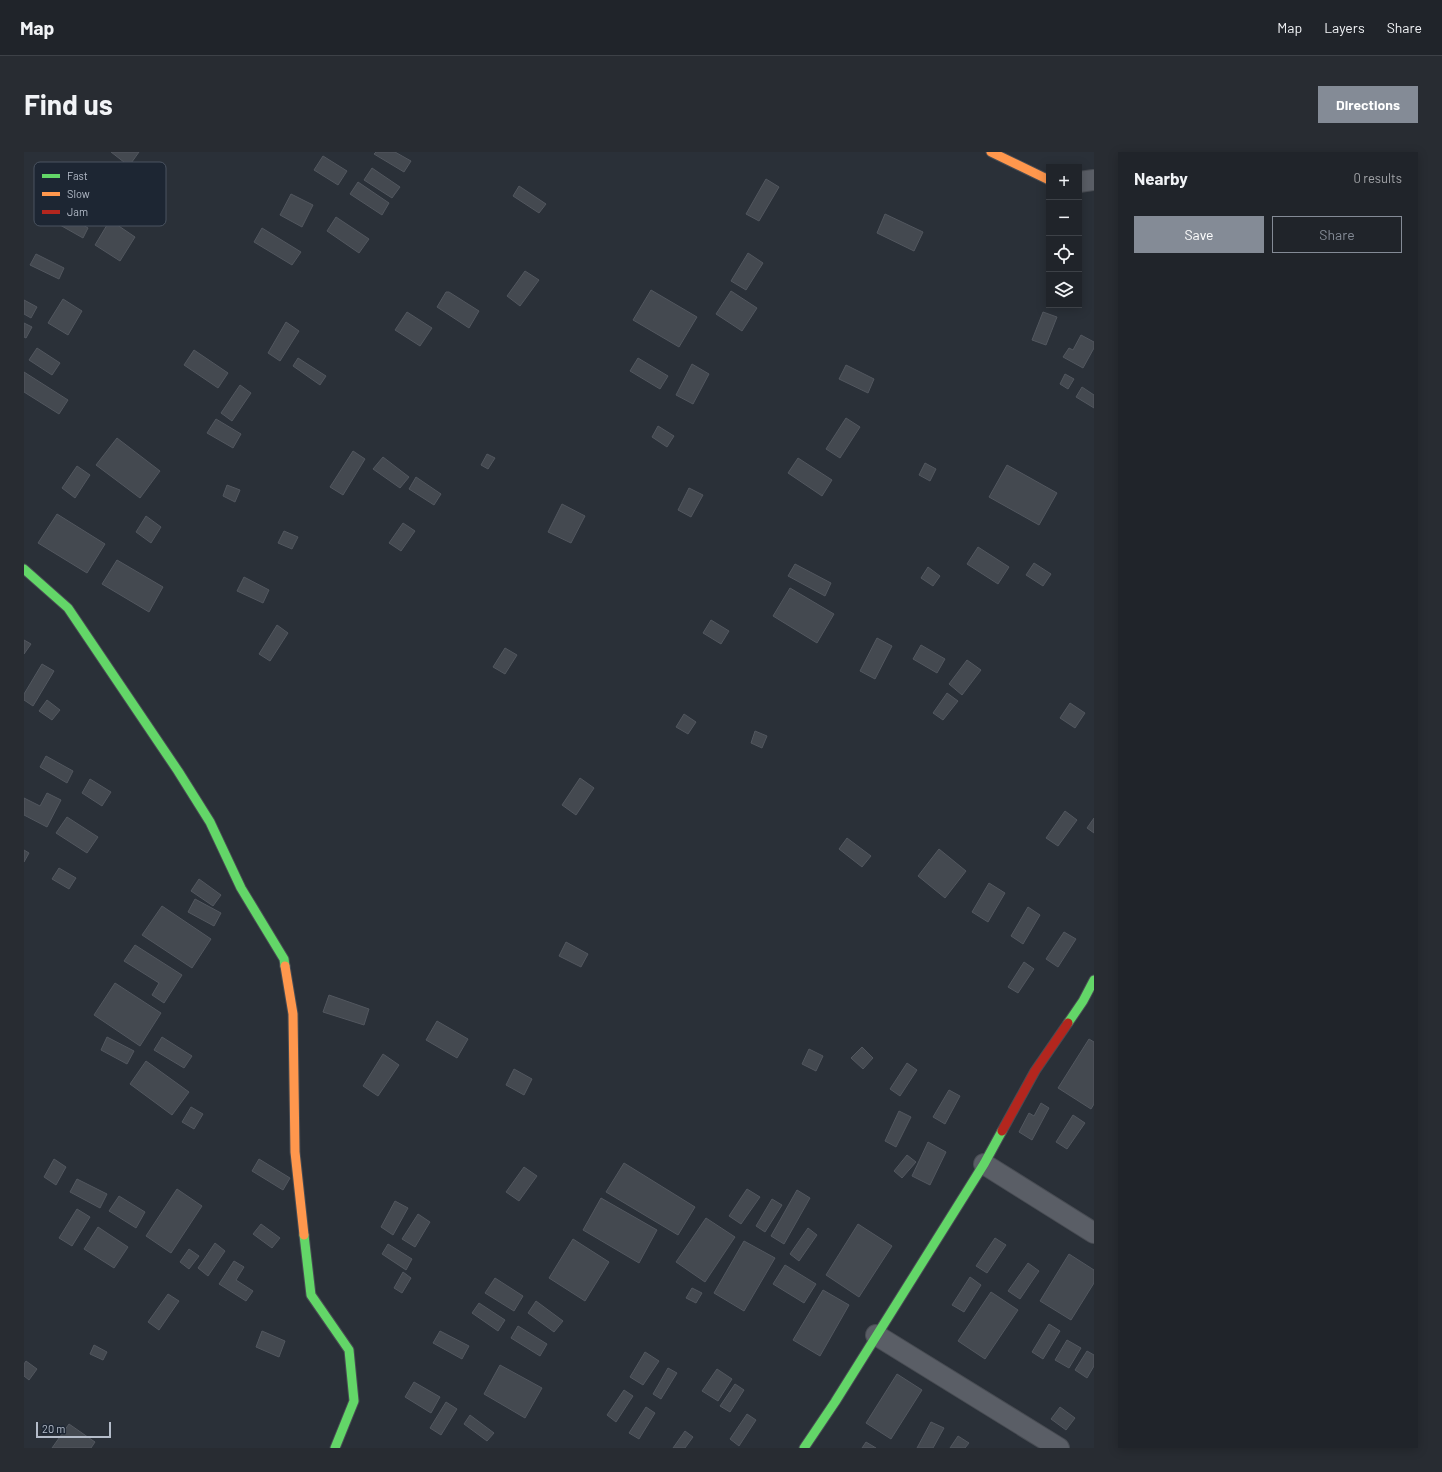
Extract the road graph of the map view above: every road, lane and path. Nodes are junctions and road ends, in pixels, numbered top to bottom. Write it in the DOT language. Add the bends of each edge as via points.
graph roads {
  1 [pos="991,152"];
  2 [pos="1046,179"];
  3 [pos="1094,180"];
  4 [pos="1082,182"];
  5 [pos="24,569"];
  6 [pos="1094,980"];
  7 [pos="1088,1004"];
  8 [pos="984,1164"];
  9 [pos="1094,1233"];
  10 [pos="876,1335"];
  11 [pos="335,1448"];
  12 [pos="804,1448"];
  13 [pos="1059,1448"];
  1 -- 2 [label="street"];
  3 -- 4 [label="street"];
  5 -- 11 [label="street" via="68,608 178,771 210,822 241,888 284,959 293,1014 295,1152 311,1295 349,1350 354,1401"];
  6 -- 7 [label="street"];
  7 -- 8 [label="street" via="1035,1071"];
  8 -- 9 [label="street"];
  8 -- 10 [label="street"];
  10 -- 12 [label="street"];
  10 -- 13 [label="street"];
}
